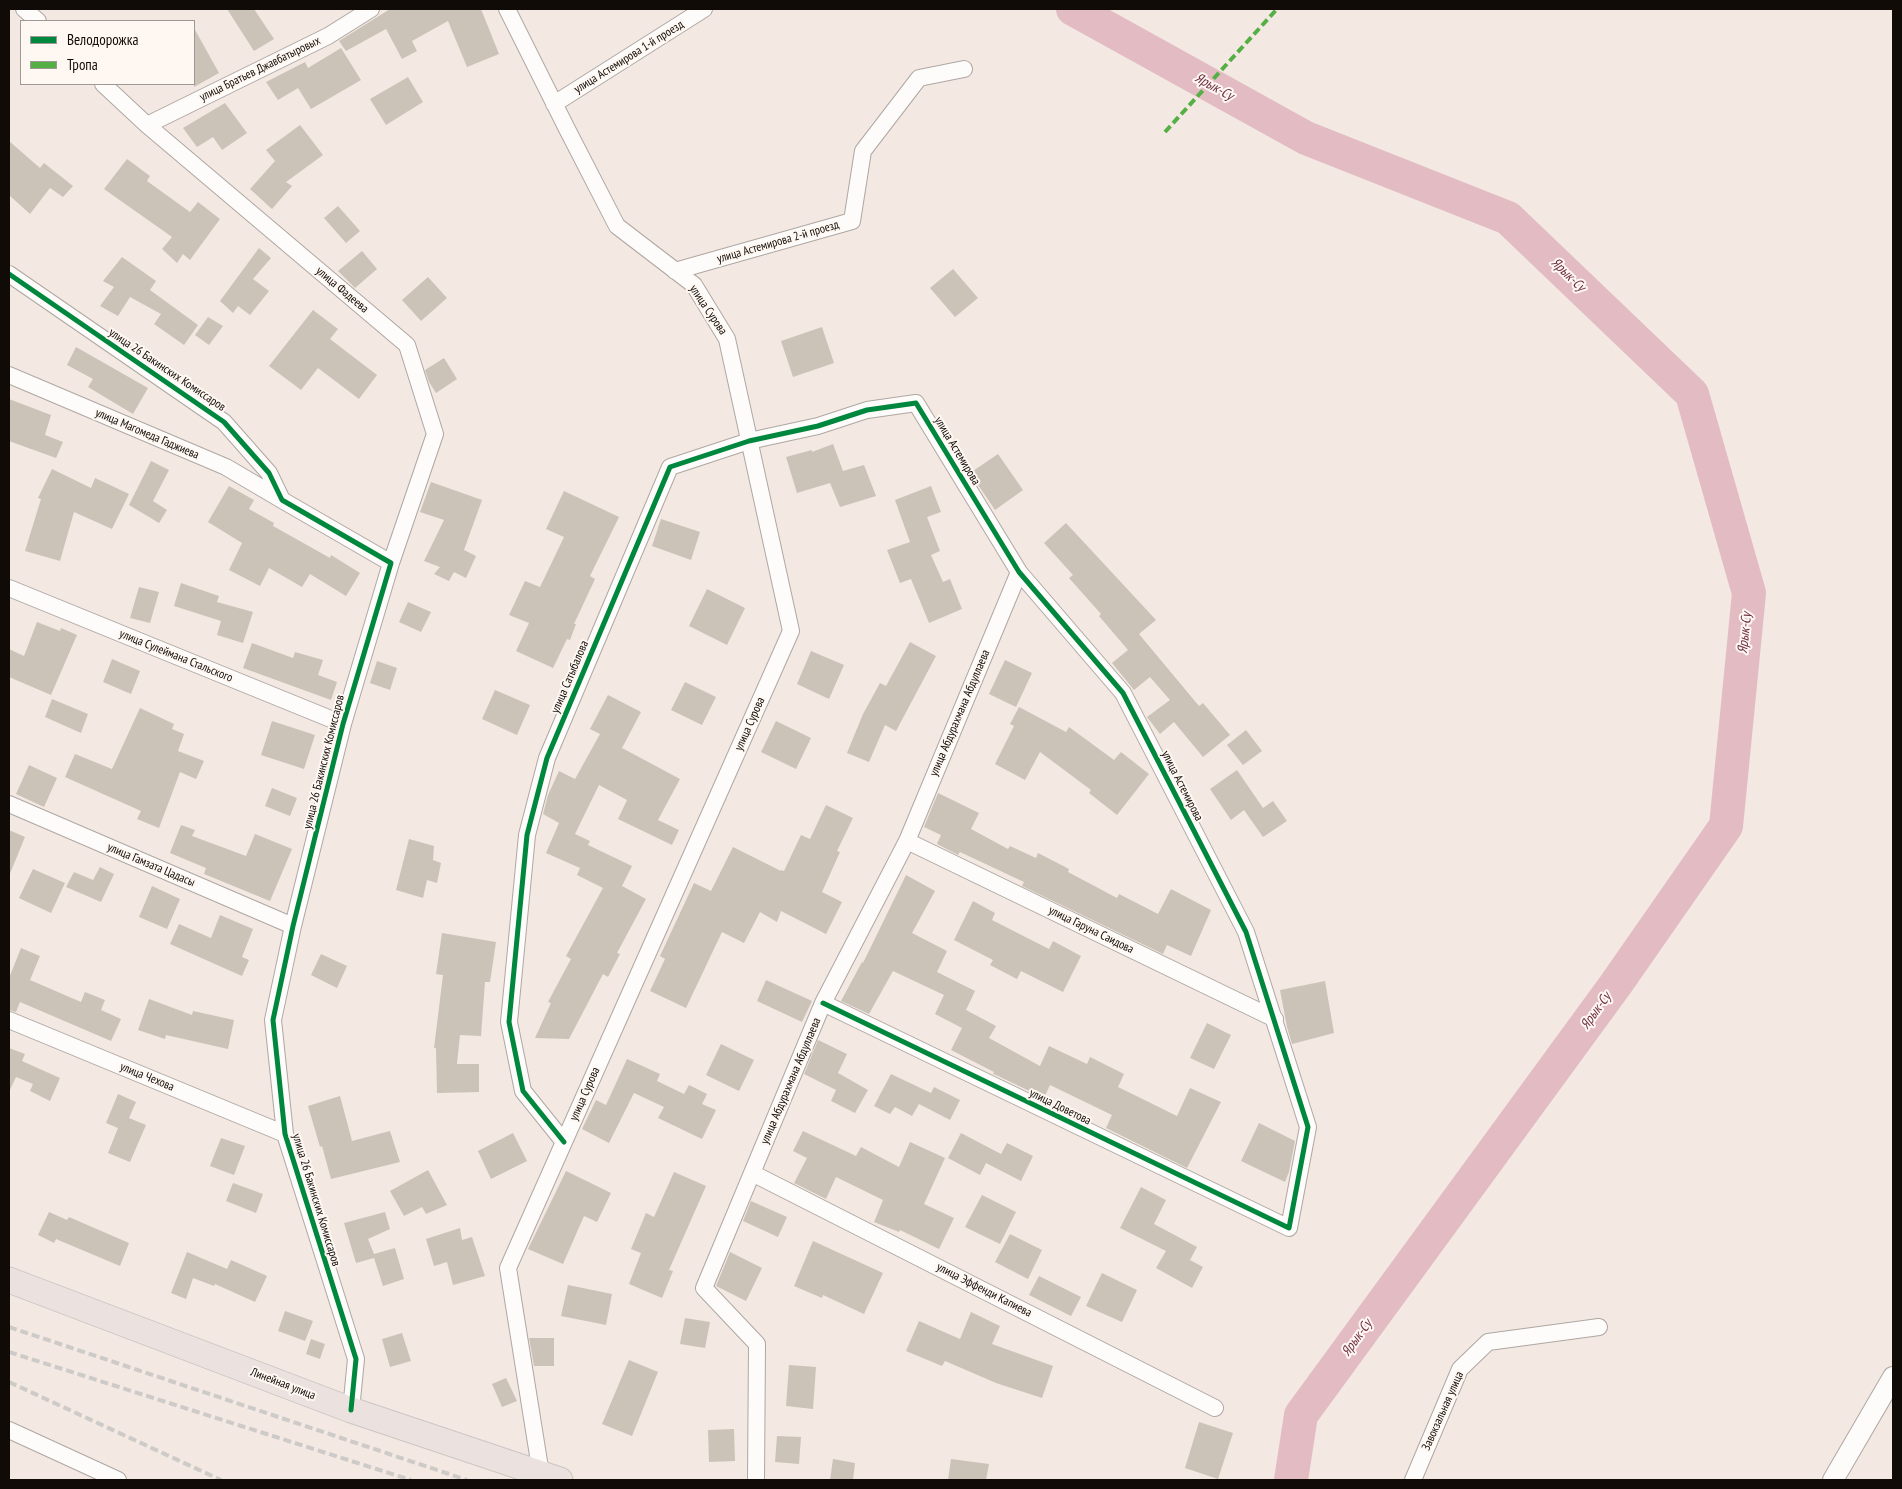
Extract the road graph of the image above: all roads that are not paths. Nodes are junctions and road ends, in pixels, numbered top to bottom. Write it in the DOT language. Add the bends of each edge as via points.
graph roads {
  1 [pos="24,9"];
  2 [pos="371,9"];
  3 [pos="507,9"];
  4 [pos="704,9"];
  5 [pos="37,20"];
  6 [pos="964,69"];
  7 [pos="104,85"];
  8 [pos="554,104"];
  9 [pos="147,125"];
  10 [pos="675,271"];
  11 [pos="9,274"];
  12 [pos="9,375"];
  13 [pos="916,403"];
  14 [pos="749,441"];
  15 [pos="282,500"];
  16 [pos="392,563"];
  17 [pos="1019,572"];
  18 [pos="9,588"];
  19 [pos="343,724"];
  20 [pos="9,804"];
  21 [pos="907,841"];
  22 [pos="293,926"];
  23 [pos="823,1003"];
  24 [pos="1275,1019"];
  25 [pos="9,1020"];
  26 [pos="285,1134"];
  27 [pos="564,1142"];
  28 [pos="752,1173"];
  29 [pos="1289,1228"];
  30 [pos="9,1280"];
  31 [pos="1599,1327"];
  32 [pos="1893,1377"];
  33 [pos="1215,1408"];
  34 [pos="352,1410"];
  35 [pos="9,1430"];
  36 [pos="550,1477"];
  37 [pos="118,1480"];
  38 [pos="756,1480"];
  39 [pos="1414,1480"];
  40 [pos="1833,1480"];
  1 -- 5 [label="street"];
  2 -- 9 [label="street, улица Братьев Джавбатыровых" via="328,36"];
  3 -- 8 [label="street, улица Сурова"];
  4 -- 8 [label="street, улица Астемирова 1-й проезд"];
  6 -- 10 [label="street, улица Астемирова 2-й проезд" via="919,78 863,152 852,221"];
  7 -- 9 [label="street, улица Фадеева"];
  8 -- 10 [label="street, улица Сурова" via="617,226"];
  9 -- 16 [label="street, улица Фадеева" via="407,345 435,434"];
  10 -- 14 [label="street, улица Сурова" via="694,285 727,339"];
  11 -- 15 [label="street, улица 26 Бакинских Комиссаров" via="224,422 269,473"];
  12 -- 15 [label="street, улица Магомеда Гаджиева" via="226,467"];
  13 -- 14 [label="street, улица Сатыбалова" via="867,410 818,426"];
  13 -- 17 [label="street, улица Астемирова"];
  14 -- 27 [label="street, улица Сурова" via="791,631"];
  14 -- 27 [label="street, улица Сатыбалова" via="670,467 547,758 527,835 509,1022 523,1091"];
  15 -- 16 [label="street"];
  16 -- 19 [label="street, улица 26 Бакинских Комиссаров"];
  17 -- 21 [label="street, улица Абдурахмана Абдуллаева"];
  17 -- 24 [label="street, улица Астемирова" via="1123,693 1246,932"];
  18 -- 19 [label="street, улица Сулеймана Стальского"];
  19 -- 22 [label="street, улица 26 Бакинских Комиссаров"];
  20 -- 22 [label="street, улица Гамзата Цадасы"];
  21 -- 23 [label="street, улица Абдурахмана Абдуллаева"];
  21 -- 24 [label="street, улица Гаруна Саидова"];
  22 -- 26 [label="street, улица 26 Бакинских Комиссаров" via="273,1020"];
  23 -- 28 [label="street, улица Абдурахмана Абдуллаева"];
  23 -- 29 [label="street, улица Доветова"];
  24 -- 29 [label="street, улица Астемирова" via="1308,1127"];
  25 -- 26 [label="street, улица Чехова"];
  26 -- 34 [label="street, улица 26 Бакинских Комиссаров" via="356,1359"];
  27 -- 36 [label="street, улица Сурова" via="508,1268"];
  28 -- 33 [label="street, улица Эффенди Капиева"];
  28 -- 38 [label="street, улица Абдурахмана Абдуллаева" via="704,1288 757,1344"];
  30 -- 34 [label="main road, Линейная улица"];
  31 -- 39 [label="street, Завокзальная улица" via="1488,1342 1460,1369"];
  32 -- 40 [label="street"];
  34 -- 36 [label="main road, Линейная улица"];
  35 -- 37 [label="street"];
}
